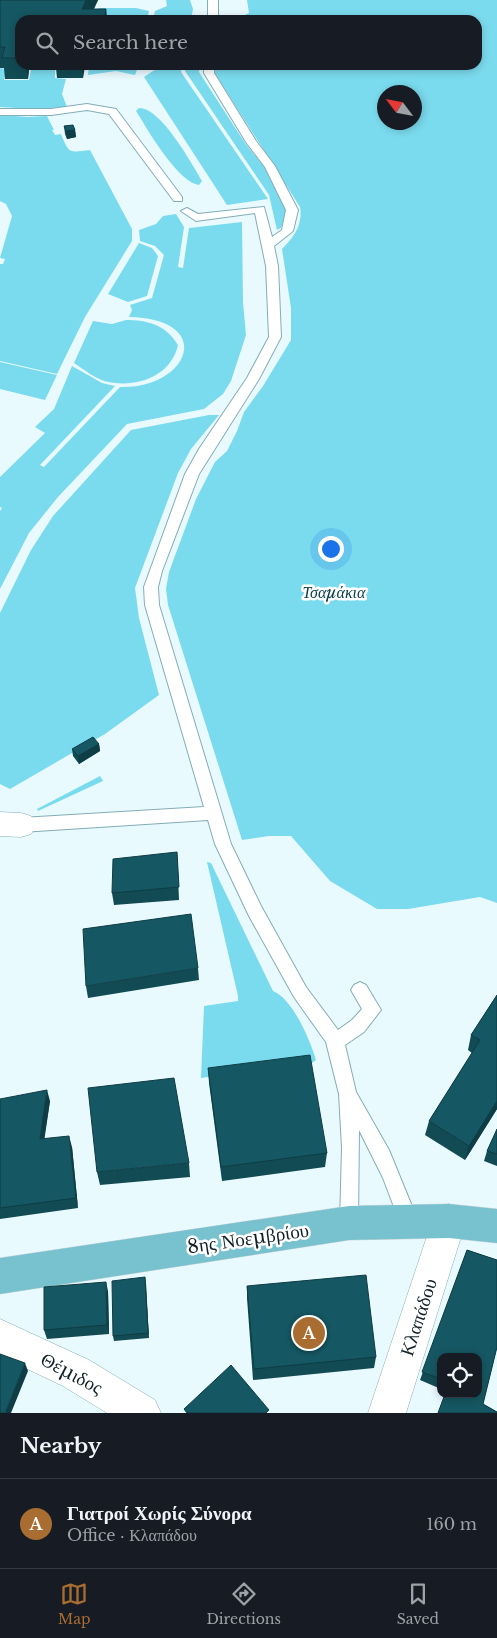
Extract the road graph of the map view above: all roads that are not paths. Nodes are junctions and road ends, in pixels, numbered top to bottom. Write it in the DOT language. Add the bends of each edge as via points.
graph roads {
  1 [pos="213,0"];
  2 [pos="214,15"];
  3 [pos="209,70"];
  4 [pos="0,112"];
  5 [pos="178,199"];
  6 [pos="187,211"];
  7 [pos="268,245"];
  8 [pos="214,813"];
  9 [pos="10,824"];
  10 [pos="360,990"];
  11 [pos="335,1042"];
  12 [pos="348,1094"];
  13 [pos="410,1221"];
  14 [pos="449,1221"];
  15 [pos="349,1223"];
  16 [pos="497,1226"];
  17 [pos="0,1276"];
  18 [pos="0,1337"];
  19 [pos="142,1413"];
  20 [pos="387,1413"];
  1 -- 2 [label="lane"];
  3 -- 7 [label="lane" via="251,142 270,166 292,210 287,231"];
  4 -- 5 [label="lane" via="42,113 87,107 112,111"];
  6 -- 7 [label="lane" via="196,218 260,209"];
  7 -- 8 [label="lane" via="276,337 192,474 151,588 152,605 169,666"];
  8 -- 9 [label="lane"];
  8 -- 11 [label="lane" via="223,844 255,910 300,992 329,1029"];
  10 -- 11 [label="lane" via="372,1010 358,1026"];
  11 -- 12 [label="lane"];
  12 -- 13 [label="lane" via="371,1130"];
  12 -- 15 [label="lane" via="351,1148"];
  13 -- 14 [label="main road, 8ης Νοεμβρίου"];
  13 -- 15 [label="main road, 8ης Νοεμβρίου"];
  14 -- 16 [label="main road, 8ης Νοεμβρίου"];
  14 -- 20 [label="street, Κλαπάδου"];
  15 -- 17 [label="main road, 8ης Νοεμβρίου"];
  18 -- 19 [label="street, Θέμιδος" via="76,1373"];
}
